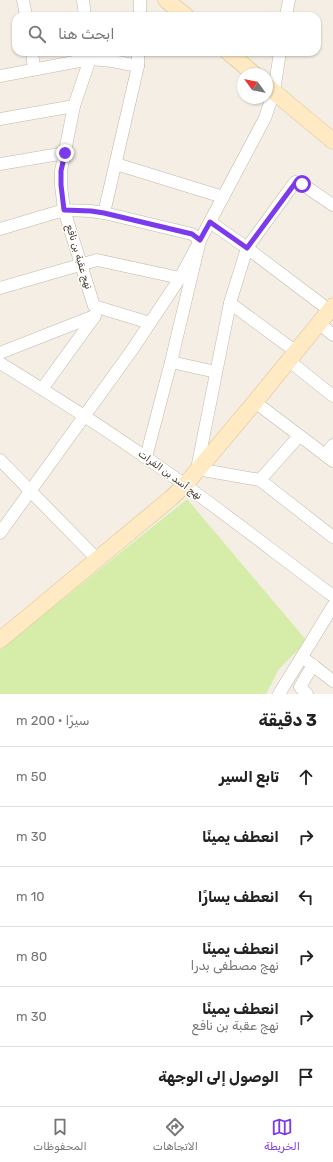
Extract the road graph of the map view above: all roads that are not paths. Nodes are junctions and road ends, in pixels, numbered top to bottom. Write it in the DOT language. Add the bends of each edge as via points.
graph roads {
  1 [pos="23,0"];
  2 [pos="83,0"];
  3 [pos="140,0"];
  4 [pos="166,0"];
  5 [pos="289,0"];
  6 [pos="25,12"];
  7 [pos="84,12"];
  8 [pos="140,12"];
  9 [pos="181,12"];
  10 [pos="287,12"];
  11 [pos="32,56"];
  12 [pos="85,56"];
  13 [pos="89,56"];
  14 [pos="93,56"];
  15 [pos="138,56"];
  16 [pos="233,56"];
  17 [pos="279,56"];
  18 [pos="138,66"];
  19 [pos="247,68"];
  20 [pos="34,69"];
  21 [pos="0,76"];
  22 [pos="273,77"];
  23 [pos="273,91"];
  24 [pos="267,104"];
  25 [pos="74,106"];
  26 [pos="0,119"];
  27 [pos="333,141"];
  28 [pos="65,153"];
  29 [pos="0,164"];
  30 [pos="116,164"];
  31 [pos="223,197"];
  32 [pos="333,205"];
  33 [pos="64,210"];
  34 [pos="104,213"];
  35 [pos="210,222"];
  36 [pos="0,229"];
  37 [pos="200,240"];
  38 [pos="247,248"];
  39 [pos="82,264"];
  40 [pos="180,278"];
  41 [pos="0,288"];
  42 [pos="230,303"];
  43 [pos="331,308"];
  44 [pos="97,312"];
  45 [pos="150,323"];
  46 [pos="319,323"];
  47 [pos="333,335"];
  48 [pos="0,353"];
  49 [pos="292,356"];
  50 [pos="171,362"];
  51 [pos="0,363"];
  52 [pos="216,372"];
  53 [pos="42,388"];
  54 [pos="333,396"];
  55 [pos="255,402"];
  56 [pos="85,416"];
  57 [pos="299,436"];
  58 [pos="333,445"];
  59 [pos="146,457"];
  60 [pos="329,458"];
  61 [pos="0,460"];
  62 [pos="197,469"];
  63 [pos="260,480"];
  64 [pos="185,484"];
  65 [pos="31,491"];
  66 [pos="0,534"];
  67 [pos="333,537"];
  68 [pos="98,560"];
  69 [pos="333,596"];
  70 [pos="333,606"];
  71 [pos="0,640"];
  72 [pos="302,657"];
  73 [pos="313,665"];
  74 [pos="333,681"];
  75 [pos="301,692"];
  76 [pos="279,694"];
  1 -- 6 [label="street"];
  2 -- 7 [label="street"];
  3 -- 8 [label="street"];
  4 -- 9 [label="street"];
  5 -- 10 [label="street"];
  11 -- 20 [label="street"];
  12 -- 20 [label="street"];
  13 -- 25 [label="street, نهج عقبة بن نافع"];
  14 -- 18 [label="street"];
  15 -- 18 [label="street"];
  16 -- 19 [label="street"];
  17 -- 22 [label="street"];
  18 -- 30 [label="street"];
  20 -- 21 [label="street"];
  23 -- 27 [label="street"];
  24 -- 31 [label="street" via="265,118"];
  25 -- 26 [label="street"];
  25 -- 28 [label="street, نهج عقبة بن نافع"];
  28 -- 29 [label="street"];
  28 -- 33 [label="street, نهج عقبة بن نافع" via="61,171"];
  30 -- 31 [label="street"];
  30 -- 34 [label="street"];
  31 -- 35 [label="street"];
  32 -- 38 [label="street" via="296,182"];
  33 -- 34 [label="street"];
  33 -- 36 [label="street"];
  33 -- 39 [label="street, نهج عقبة بن نافع"];
  34 -- 37 [label="street" via="192,234"];
  35 -- 37 [label="street"];
  35 -- 38 [label="street"];
  37 -- 40 [label="street"];
  37 -- 50 [label="street"];
  38 -- 42 [label="street"];
  38 -- 43 [label="street"];
  39 -- 40 [label="street" via="97,260"];
  39 -- 41 [label="street"];
  39 -- 44 [label="street, نهج عقبة بن نافع"];
  40 -- 45 [label="street"];
  42 -- 49 [label="street"];
  42 -- 52 [label="street"];
  43 -- 46 [label="street"];
  44 -- 45 [label="street"];
  44 -- 48 [label="street"];
  44 -- 53 [label="street"];
  45 -- 56 [label="street"];
  46 -- 47 [label="street"];
  46 -- 49 [label="street"];
  49 -- 54 [label="street"];
  49 -- 55 [label="street"];
  50 -- 52 [label="street"];
  50 -- 59 [label="street"];
  51 -- 53 [label="street, نهج أسد بن الفرات"];
  52 -- 62 [label="street"];
  53 -- 56 [label="street, نهج أسد بن الفرات"];
  55 -- 57 [label="street"];
  55 -- 62 [label="street"];
  56 -- 59 [label="street, نهج أسد بن الفرات"];
  56 -- 65 [label="street"];
  57 -- 60 [label="street"];
  57 -- 63 [label="street"];
  58 -- 60 [label="street"];
  59 -- 64 [label="street, نهج أسد بن الفرات"];
  61 -- 65 [label="street"];
  62 -- 63 [label="street"];
  62 -- 64 [label="street"];
  63 -- 67 [label="street"];
  64 -- 68 [label="street"];
  64 -- 69 [label="street, نهج أسد بن الفرات"];
  65 -- 66 [label="street"];
  65 -- 68 [label="street"];
  68 -- 71 [label="street"];
  70 -- 72 [label="street"];
  72 -- 73 [label="street"];
  72 -- 76 [label="street"];
  73 -- 74 [label="street"];
  73 -- 75 [label="street"];
}
